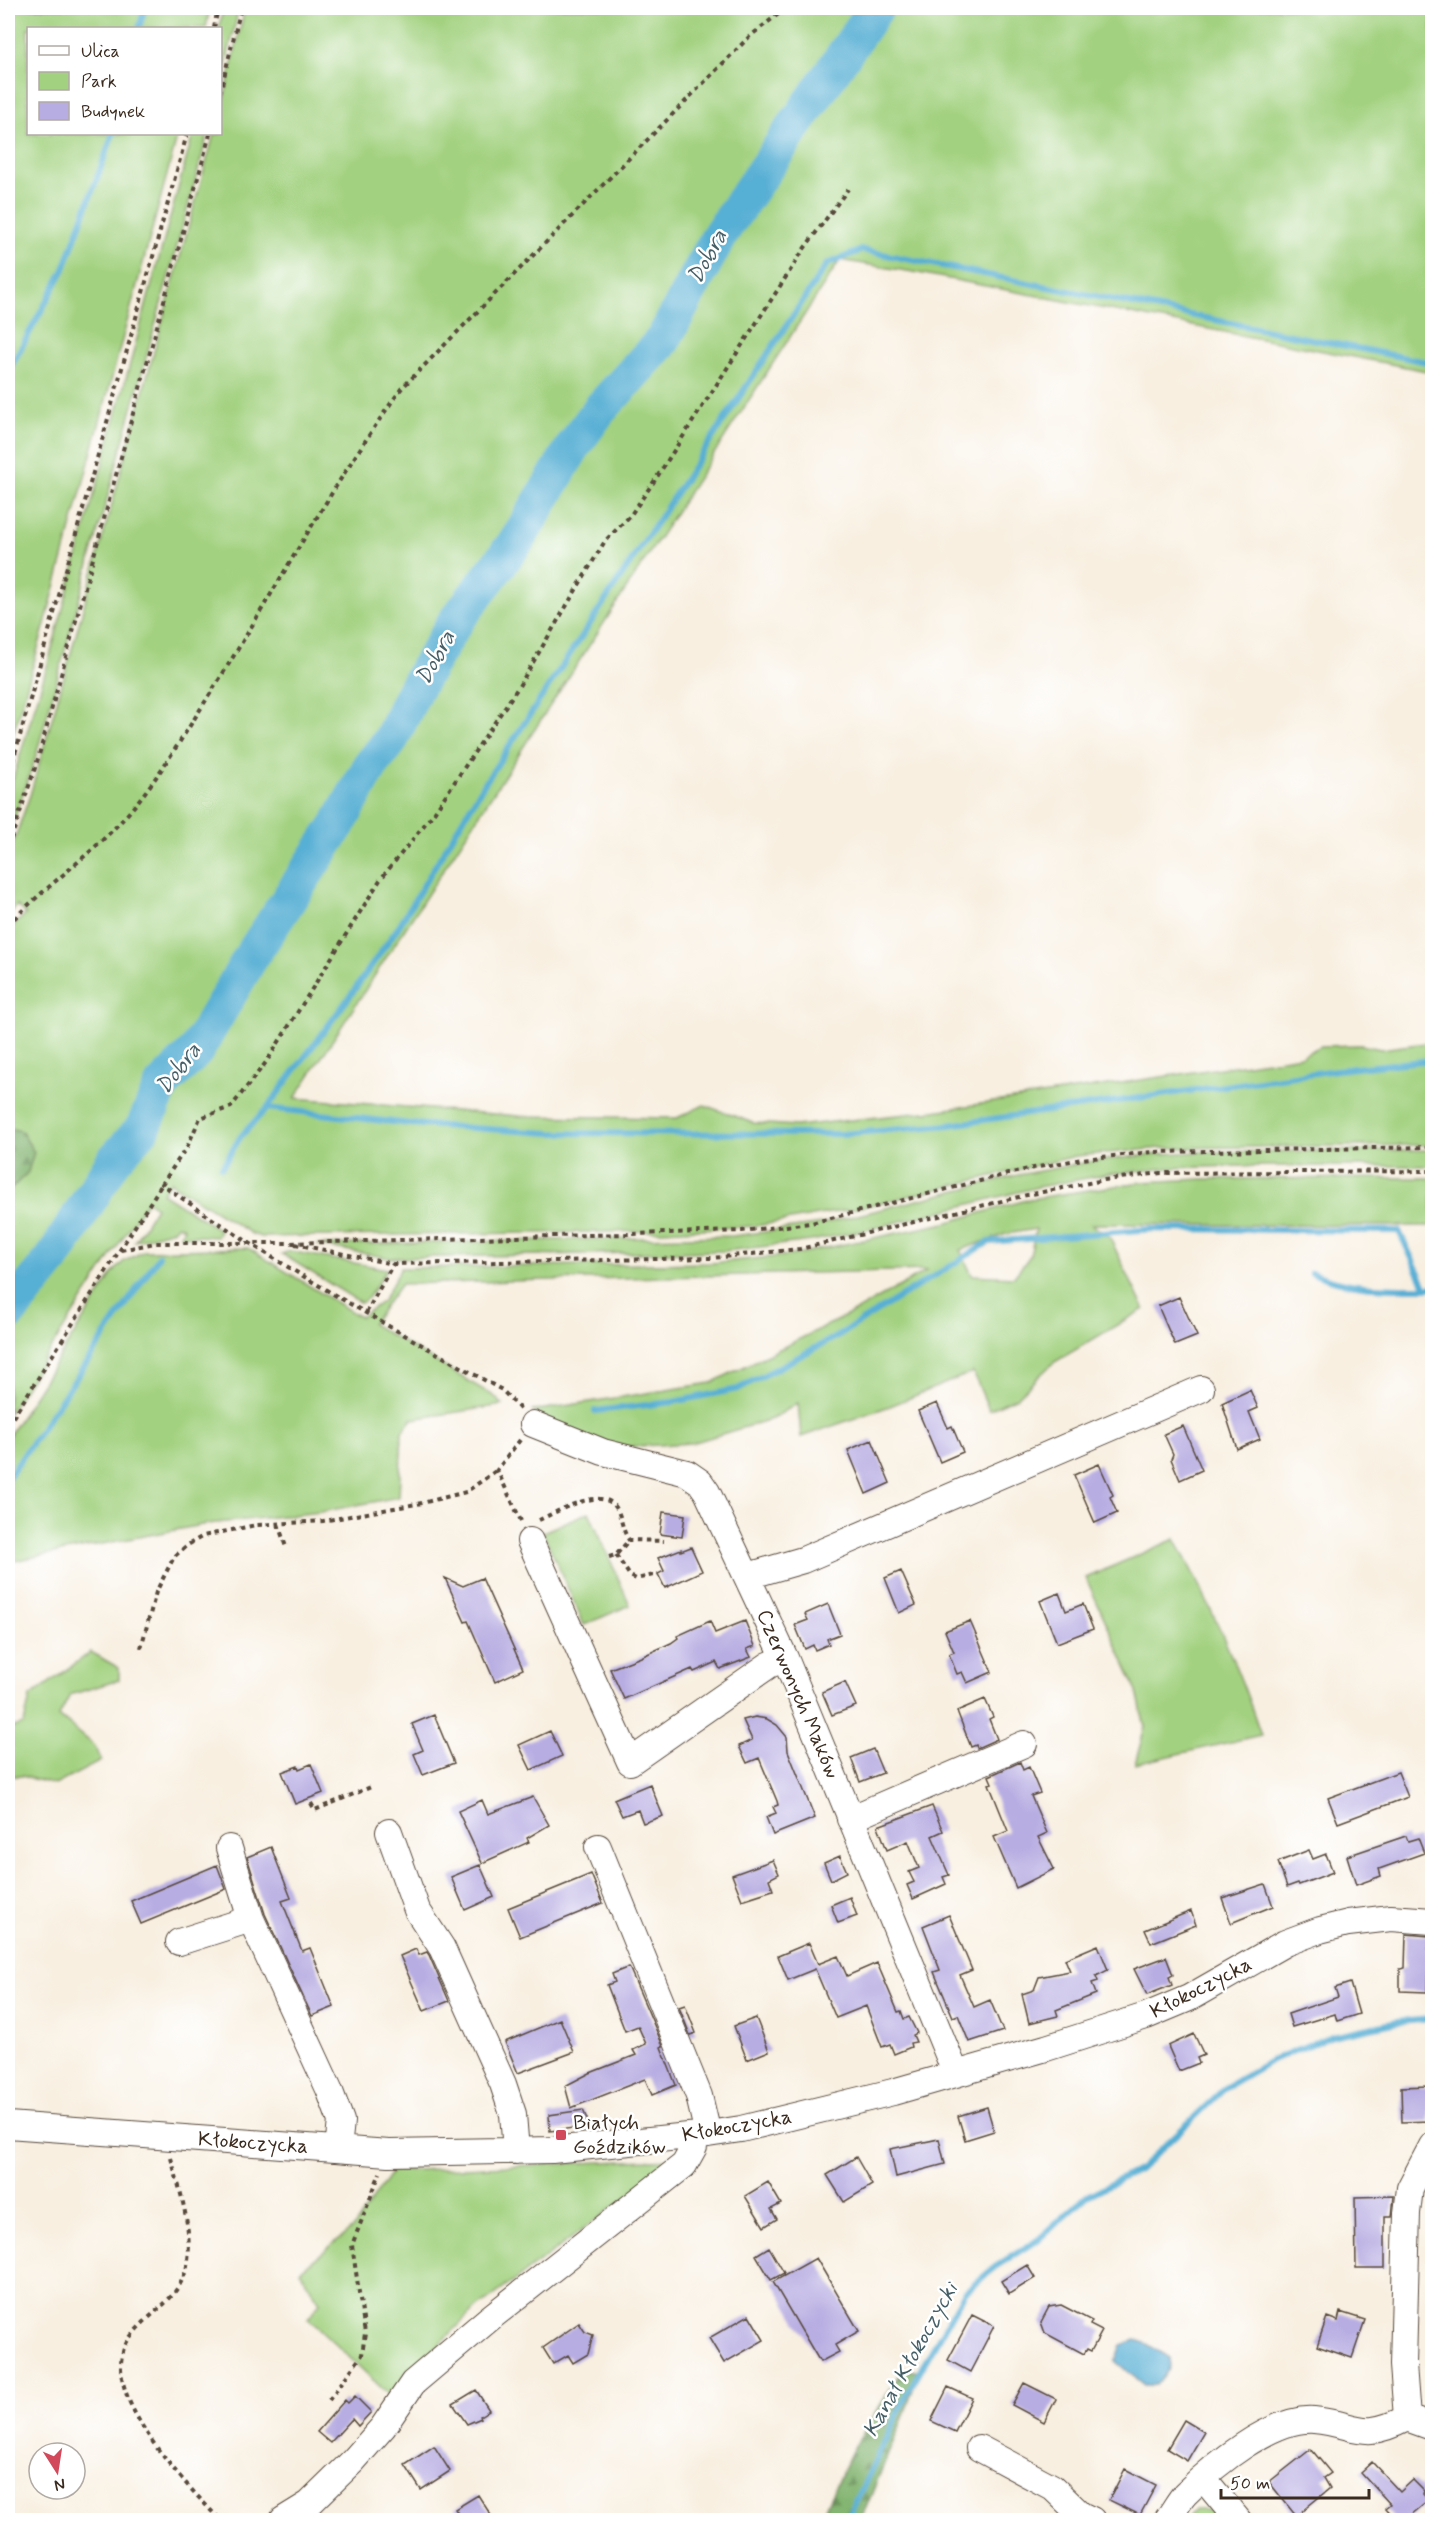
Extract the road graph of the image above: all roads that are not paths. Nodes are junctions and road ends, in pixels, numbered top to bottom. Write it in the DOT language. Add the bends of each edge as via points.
graph roads {
  1 [pos="1201,1389"];
  2 [pos="533,1424"];
  3 [pos="534,1531"];
  4 [pos="748,1576"];
  5 [pos="784,1658"];
  6 [pos="1024,1744"];
  7 [pos="850,1819"];
  8 [pos="389,1832"];
  9 [pos="598,1847"];
  10 [pos="229,1848"];
  11 [pos="251,1919"];
  12 [pos="1432,1921"];
  13 [pos="179,1942"];
  14 [pos="956,2074"];
  15 [pos="8,2125"];
  16 [pos="701,2135"];
  17 [pos="1432,2146"];
  18 [pos="338,2149"];
  19 [pos="516,2151"];
  20 [pos="1407,2418"];
  21 [pos="1432,2427"];
  22 [pos="979,2448"];
  23 [pos="1203,2478"];
  24 [pos="283,2520"];
  25 [pos="1092,2520"];
  26 [pos="1167,2520"];
  27 [pos="1238,2520"];
  1 -- 4 [label="street" via="803,1560"];
  2 -- 4 [label="street, Czerwonych Maków" via="603,1452 687,1473 700,1482"];
  3 -- 5 [label="street" via="630,1762"];
  4 -- 5 [label="street, Czerwonych Maków"];
  5 -- 7 [label="street, Czerwonych Maków"];
  6 -- 7 [label="street"];
  7 -- 14 [label="street, Czerwonych Maków"];
  8 -- 19 [label="street" via="417,1910 442,1948 503,2084 513,2114"];
  9 -- 16 [label="street" via="699,2096"];
  10 -- 11 [label="street"];
  11 -- 13 [label="street"];
  11 -- 18 [label="street" via="330,2089 341,2121"];
  12 -- 14 [label="street, Kłokoczycka" via="1391,1918 1320,1930 1285,1943 1189,1998 1146,2016"];
  14 -- 16 [label="street, Kłokoczycka" via="858,2101"];
  15 -- 18 [label="street, Kłokoczycka"];
  16 -- 19 [label="street, Kłokoczycka"];
  16 -- 24 [label="street" via="684,2165 413,2383 383,2427 330,2485"];
  17 -- 20 [label="street" via="1410,2188 1407,2213 1403,2365"];
  18 -- 19 [label="street, Kłokoczycka" via="389,2153"];
  20 -- 21 [label="street"];
  20 -- 23 [label="street" via="1377,2431 1313,2420 1292,2421 1236,2452"];
  22 -- 25 [label="street" via="1052,2487 1081,2515"];
  23 -- 26 [label="street"];
  23 -- 27 [label="street"];
}
